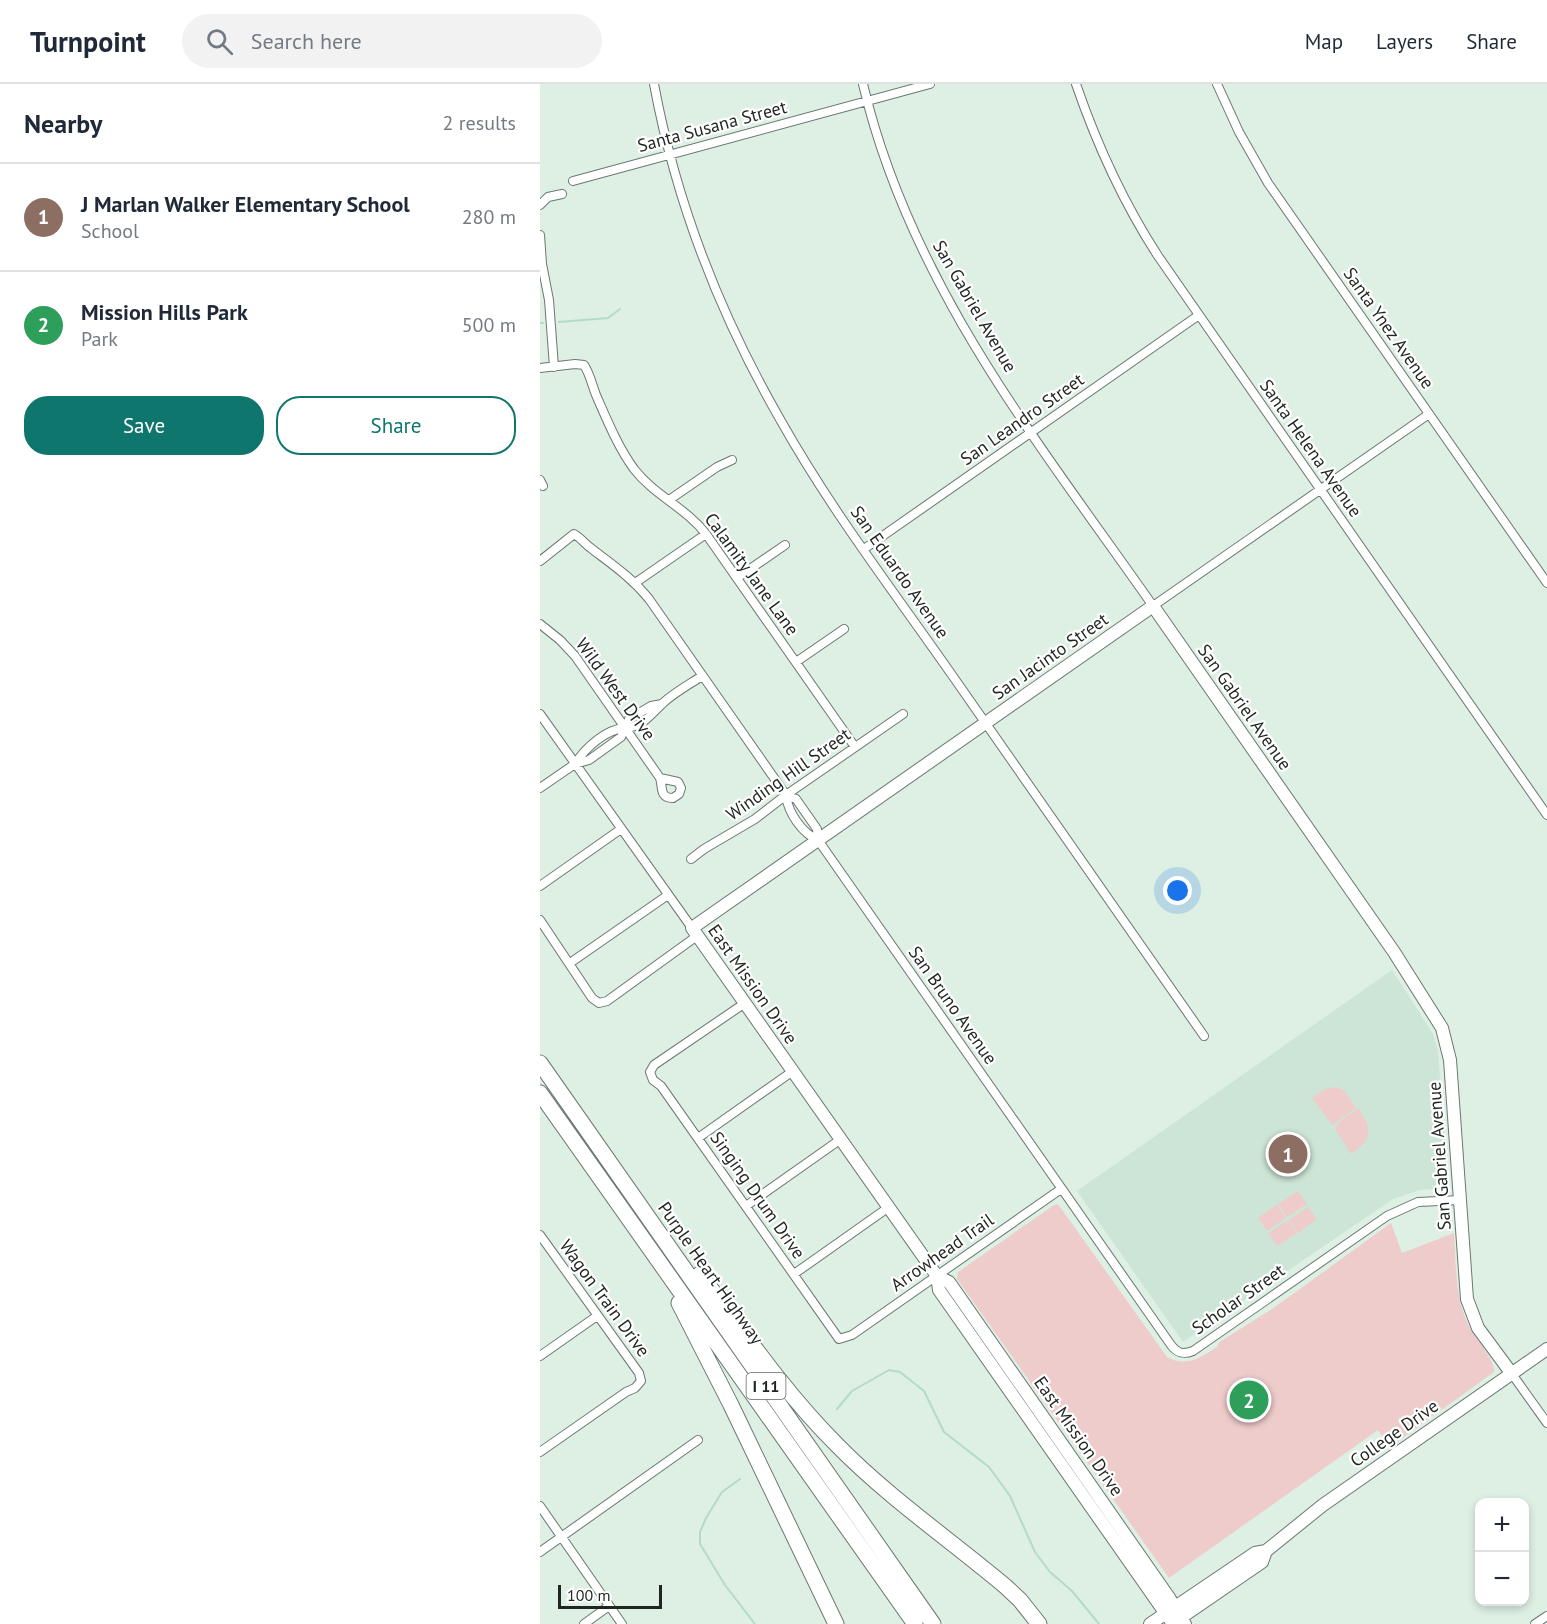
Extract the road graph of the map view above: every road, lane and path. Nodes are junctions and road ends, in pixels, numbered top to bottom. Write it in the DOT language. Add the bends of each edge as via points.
graph roads {
  1 [pos="654,84"];
  2 [pos="863,84"];
  3 [pos="930,84"];
  4 [pos="1076,84"];
  5 [pos="1217,84"];
  6 [pos="867,101"];
  7 [pos="670,154"];
  8 [pos="573,181"];
  9 [pos="562,194"];
  10 [pos="540,205"];
  11 [pos="540,235"];
  12 [pos="542,273"];
  13 [pos="1199,315"];
  14 [pos="554,367"];
  15 [pos="540,368"];
  16 [pos="1429,414"];
  17 [pos="1032,432"];
  18 [pos="732,460"];
  19 [pos="1320,490"];
  20 [pos="669,501"];
  21 [pos="706,534"];
  22 [pos="785,545"];
  23 [pos="864,549"];
  24 [pos="540,561"];
  25 [pos="737,578"];
  26 [pos="635,583"];
  27 [pos="1547,583"];
  28 [pos="1153,606"];
  29 [pos="540,624"];
  30 [pos="844,629"];
  31 [pos="796,662"];
  32 [pos="702,676"];
  33 [pos="540,714"];
  34 [pos="903,714"];
  35 [pos="985,723"];
  36 [pos="625,728"];
  37 [pos="855,747"];
  38 [pos="575,764"];
  39 [pos="660,778"];
  40 [pos="540,788"];
  41 [pos="786,795"];
  42 [pos="1547,815"];
  43 [pos="621,829"];
  44 [pos="818,840"];
  45 [pos="691,859"];
  46 [pos="540,886"];
  47 [pos="668,895"];
  48 [pos="540,920"];
  49 [pos="695,932"];
  50 [pos="570,963"];
  51 [pos="745,1003"];
  52 [pos="1204,1036"];
  53 [pos="540,1063"];
  54 [pos="793,1071"];
  55 [pos="540,1093"];
  56 [pos="698,1138"];
  57 [pos="841,1139"];
  58 [pos="599,1147"];
  59 [pos="1061,1189"];
  60 [pos="1461,1200"];
  61 [pos="746,1206"];
  62 [pos="889,1207"];
  63 [pos="540,1235"];
  64 [pos="654,1255"];
  65 [pos="794,1274"];
  66 [pos="938,1276"];
  67 [pos="597,1316"];
  68 [pos="839,1339"];
  69 [pos="1547,1349"];
  70 [pos="540,1356"];
  71 [pos="1512,1374"];
  72 [pos="1547,1423"];
  73 [pos="698,1440"];
  74 [pos="540,1452"];
  75 [pos="540,1506"];
  76 [pos="561,1537"];
  77 [pos="540,1552"];
  78 [pos="609,1606"];
  79 [pos="1547,1616"];
  80 [pos="1175,1619"];
  81 [pos="1038,1621"];
  82 [pos="584,1624"];
  83 [pos="622,1624"];
  84 [pos="836,1624"];
  85 [pos="915,1624"];
  86 [pos="933,1624"];
  87 [pos="1150,1624"];
  88 [pos="1535,1624"];
  1 -- 7 [label="street, San Eduardo Avenue"];
  2 -- 6 [label="street, San Gabriel Avenue"];
  3 -- 6 [label="street, Santa Susana Street"];
  4 -- 13 [label="street, Santa Helena Avenue" via="1102,152 1130,209"];
  5 -- 16 [label="street, Santa Ynez Avenue" via="1268,183"];
  6 -- 7 [label="street, Santa Susana Street"];
  6 -- 17 [label="street, San Gabriel Avenue" via="897,191 931,268 976,350"];
  7 -- 8 [label="street, Santa Susana Street"];
  7 -- 23 [label="street, San Eduardo Avenue" via="705,262 749,362 795,445"];
  9 -- 10 [label="street" via="548,197"];
  11 -- 12 [label="street"];
  12 -- 14 [label="street" via="549,300"];
  13 -- 17 [label="street, San Leandro Street"];
  13 -- 19 [label="street, Santa Helena Avenue"];
  14 -- 15 [label="street"];
  14 -- 20 [label="street, Calamity Jane Lane" via="584,365 631,464"];
  16 -- 19 [label="street, San Jacinto Street"];
  16 -- 27 [label="street, Santa Ynez Avenue"];
  17 -- 23 [label="street, San Leandro Street"];
  17 -- 28 [label="street, San Gabriel Avenue"];
  18 -- 20 [label="street"];
  19 -- 28 [label="street, San Jacinto Street"];
  19 -- 42 [label="street, Santa Helena Avenue"];
  20 -- 21 [label="street, Calamity Jane Lane"];
  21 -- 25 [label="street, Calamity Jane Lane"];
  21 -- 26 [label="street"];
  22 -- 25 [label="street"];
  23 -- 35 [label="street, San Eduardo Avenue"];
  24 -- 26 [label="street, San Bruno Avenue" via="574,534"];
  25 -- 31 [label="street, Calamity Jane Lane"];
  26 -- 32 [label="street, San Bruno Avenue"];
  28 -- 35 [label="street, San Jacinto Street"];
  28 -- 60 [label="street, San Gabriel Avenue" via="1394,952 1442,1028 1450,1060"];
  29 -- 36 [label="street, Wild West Drive" via="575,657"];
  30 -- 31 [label="street"];
  31 -- 37 [label="street, Calamity Jane Lane"];
  32 -- 36 [label="street" via="635,728"];
  32 -- 41 [label="street, San Bruno Avenue"];
  33 -- 38 [label="street, East Mission Drive"];
  34 -- 37 [label="street, Winding Hill Street"];
  35 -- 44 [label="street, San Jacinto Street"];
  35 -- 52 [label="street, San Eduardo Avenue"];
  36 -- 38 [label="street" via="613,743 589,760"];
  36 -- 39 [label="street, Wild West Drive"];
  37 -- 41 [label="street, Winding Hill Street"];
  38 -- 40 [label="street"];
  38 -- 43 [label="street, East Mission Drive"];
  41 -- 44 [label="street, San Bruno Avenue" via="796,799 817,829"];
  41 -- 45 [label="street, Winding Hill Street"];
  43 -- 46 [label="street"];
  43 -- 47 [label="street, East Mission Drive"];
  44 -- 49 [label="street, San Jacinto Street"];
  44 -- 59 [label="street, San Bruno Avenue"];
  47 -- 49 [label="street, East Mission Drive"];
  47 -- 50 [label="street"];
  48 -- 50 [label="street"];
  49 -- 50 [label="street, San Jacinto Street" via="607,1001 599,1003"];
  49 -- 51 [label="street, East Mission Drive"];
  51 -- 54 [label="street, East Mission Drive"];
  51 -- 56 [label="street, Singing Drum Drive" via="654,1065 650,1072"];
  53 -- 58 [label="highway, Purple Heart Highway / I 11"];
  54 -- 56 [label="street"];
  54 -- 57 [label="street, East Mission Drive"];
  55 -- 64 [label="highway, Purple Heart Highway / I 11"];
  56 -- 61 [label="street, Singing Drum Drive"];
  57 -- 61 [label="street"];
  57 -- 62 [label="street, East Mission Drive"];
  58 -- 81 [label="highway" via="672,1236 776,1377 836,1445 884,1490 1005,1586"];
  58 -- 86 [label="highway, Purple Heart Highway / I 11"];
  59 -- 60 [label="street, Scholar Street" via="1171,1345 1182,1353 1193,1352 1387,1216 1418,1202"];
  59 -- 66 [label="street, Arrowhead Trail"];
  60 -- 71 [label="street, San Gabriel Avenue" via="1470,1309 1478,1328"];
  61 -- 65 [label="street, Singing Drum Drive"];
  62 -- 65 [label="street"];
  62 -- 66 [label="street, East Mission Drive"];
  63 -- 67 [label="street, Wagon Train Drive"];
  64 -- 84 [label="highway"];
  64 -- 85 [label="highway, Purple Heart Highway / I 11"];
  65 -- 68 [label="street, Singing Drum Drive"];
  66 -- 68 [label="street, Arrowhead Trail" via="852,1335"];
  66 -- 80 [label="street, East Mission Drive" via="949,1282"];
  67 -- 70 [label="street"];
  67 -- 74 [label="street, Wagon Train Drive" via="641,1381"];
  69 -- 71 [label="street, College Drive"];
  71 -- 72 [label="street"];
  71 -- 80 [label="street, College Drive" via="1336,1496 1266,1551 1255,1553"];
  73 -- 76 [label="street"];
  75 -- 76 [label="street"];
  76 -- 77 [label="street"];
  76 -- 78 [label="street"];
  78 -- 82 [label="street"];
  78 -- 83 [label="street"];
  79 -- 88 [label="street"];
  80 -- 87 [label="street, College Drive"];
}
